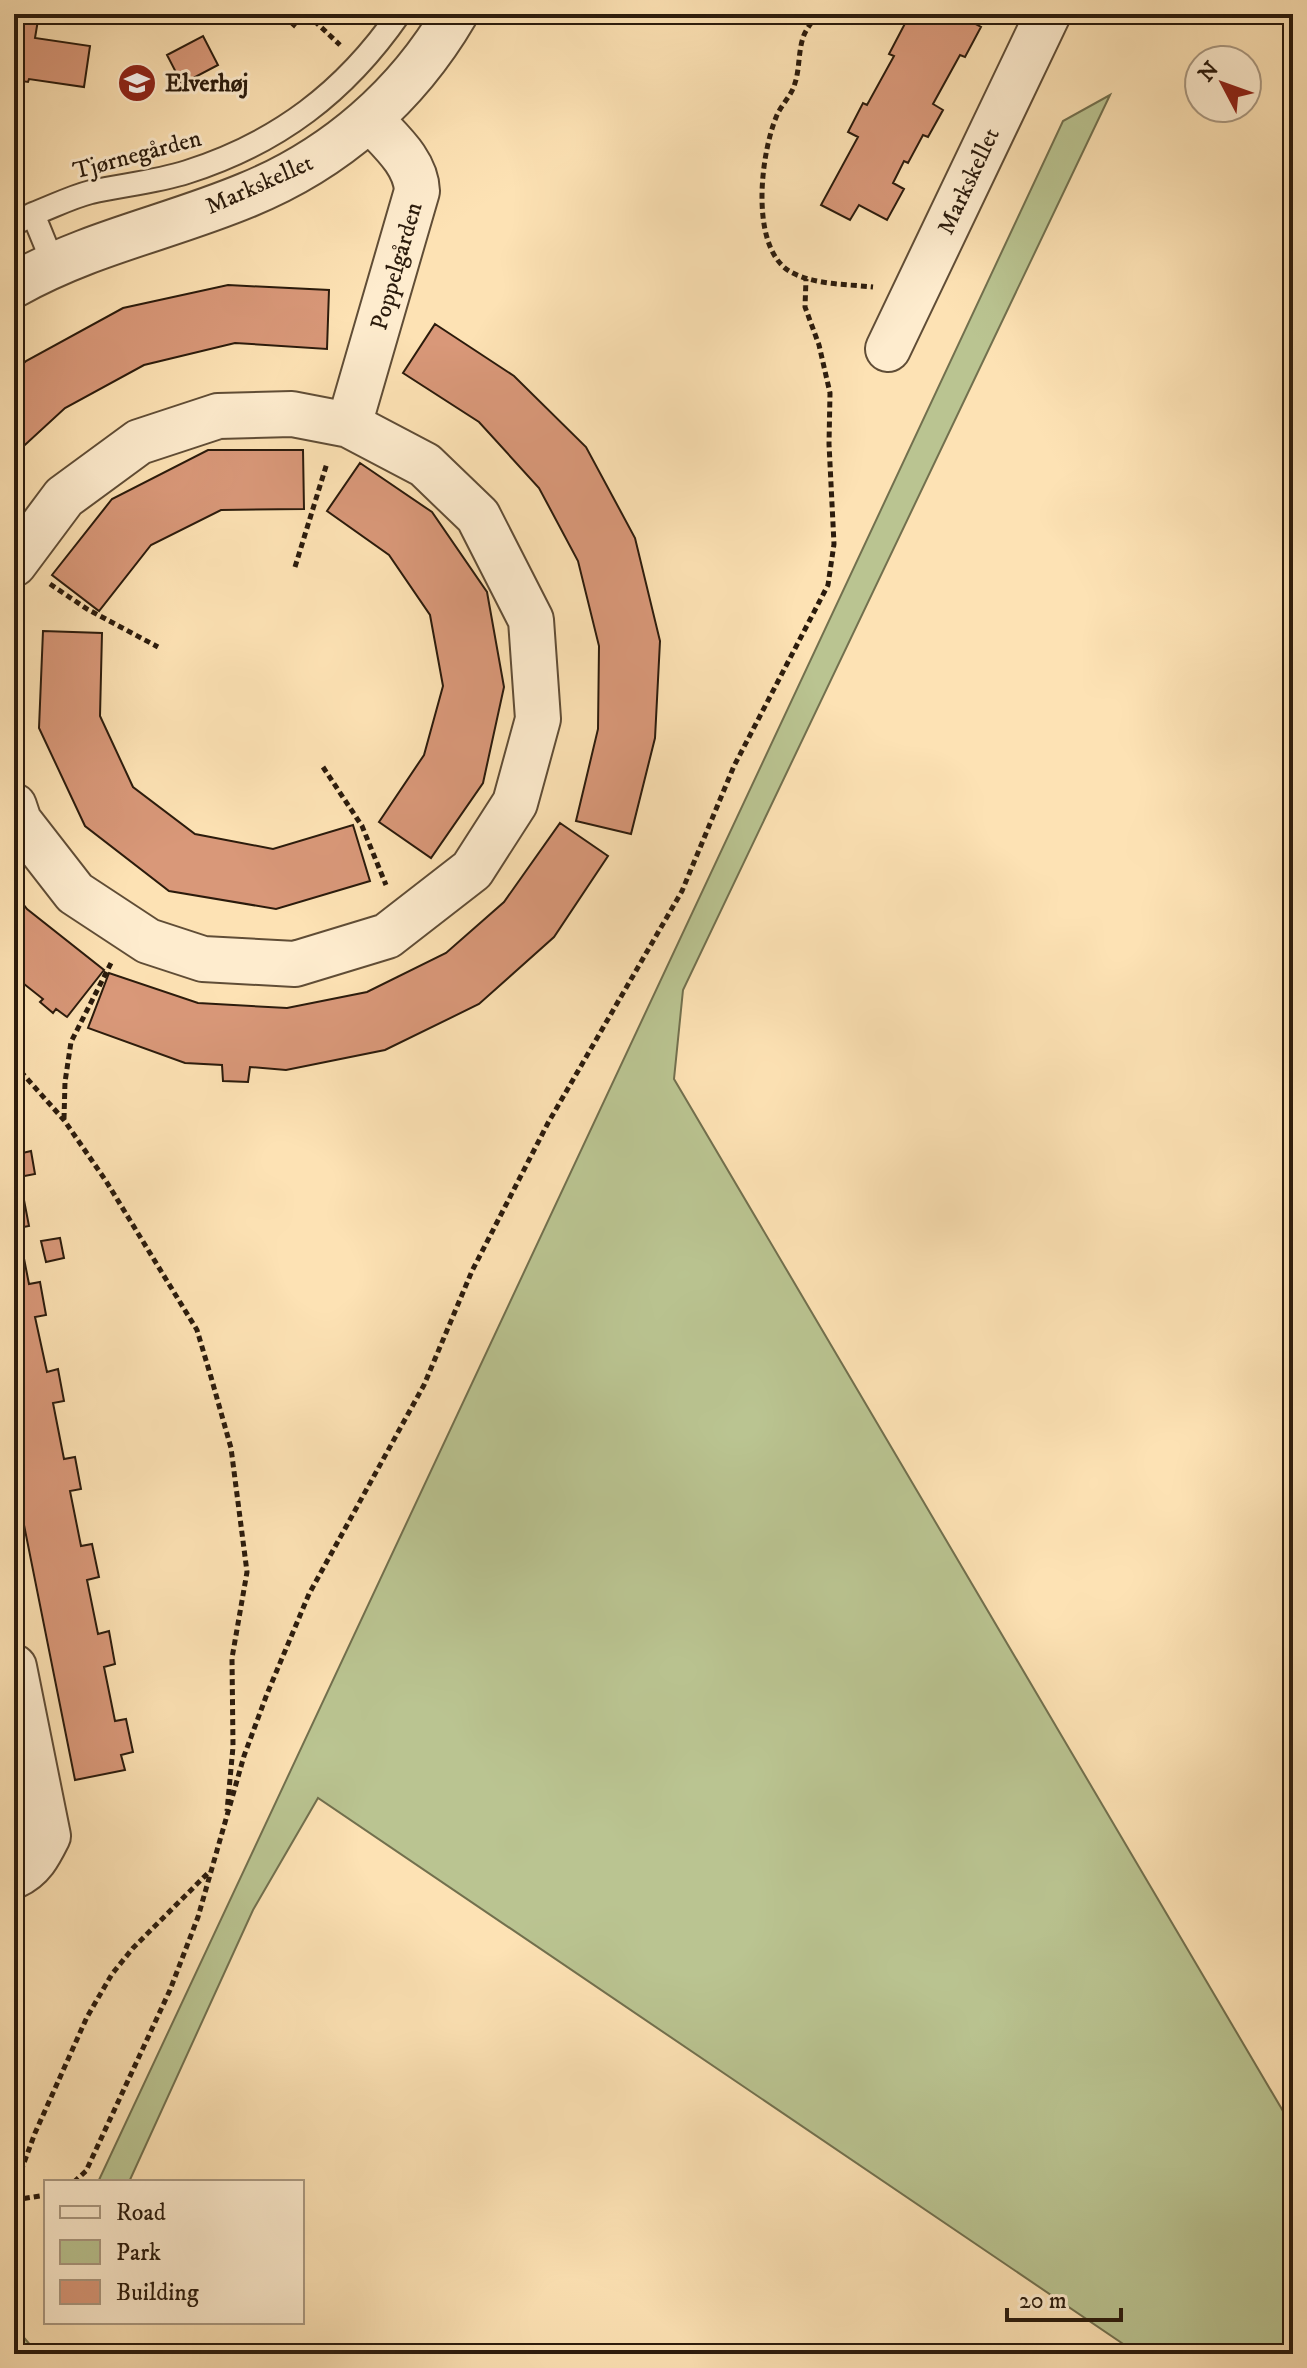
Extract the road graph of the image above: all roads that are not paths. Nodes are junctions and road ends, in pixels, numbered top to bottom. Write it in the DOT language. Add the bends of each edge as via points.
graph roads {
  1 [pos="399,14"];
  2 [pos="455,14"];
  3 [pos="1048,14"];
  4 [pos="371,120"];
  5 [pos="24,219"];
  6 [pos="53,263"];
  7 [pos="14,285"];
  8 [pos="888,349"];
  9 [pos="344,424"];
  10 [pos="15,562"];
  11 [pos="14,806"];
  12 [pos="14,1667"];
  13 [pos="14,1876"];
  1 -- 5 [label="lane, Tjørnegården" via="360,65 321,103 266,139 187,173 87,193"];
  2 -- 4 [label="street, Markskellet" via="427,57"];
  3 -- 8 [label="street, Markskellet"];
  4 -- 6 [label="street, Markskellet" via="311,163 246,196"];
  4 -- 9 [label="street, Poppelgården" via="408,163 417,191"];
  5 -- 6 [label="lane, Tjørnegården"];
  6 -- 7 [label="street, Markskellet"];
  9 -- 10 [label="street" via="292,414 218,416 139,442 64,497"];
  9 -- 11 [label="street" via="425,465 478,516 531,620 538,719 515,803 472,870 387,936 295,964 203,959 148,941 75,893 19,821"];
  12 -- 13 [label="street" via="48,1836 39,1856"];
}
